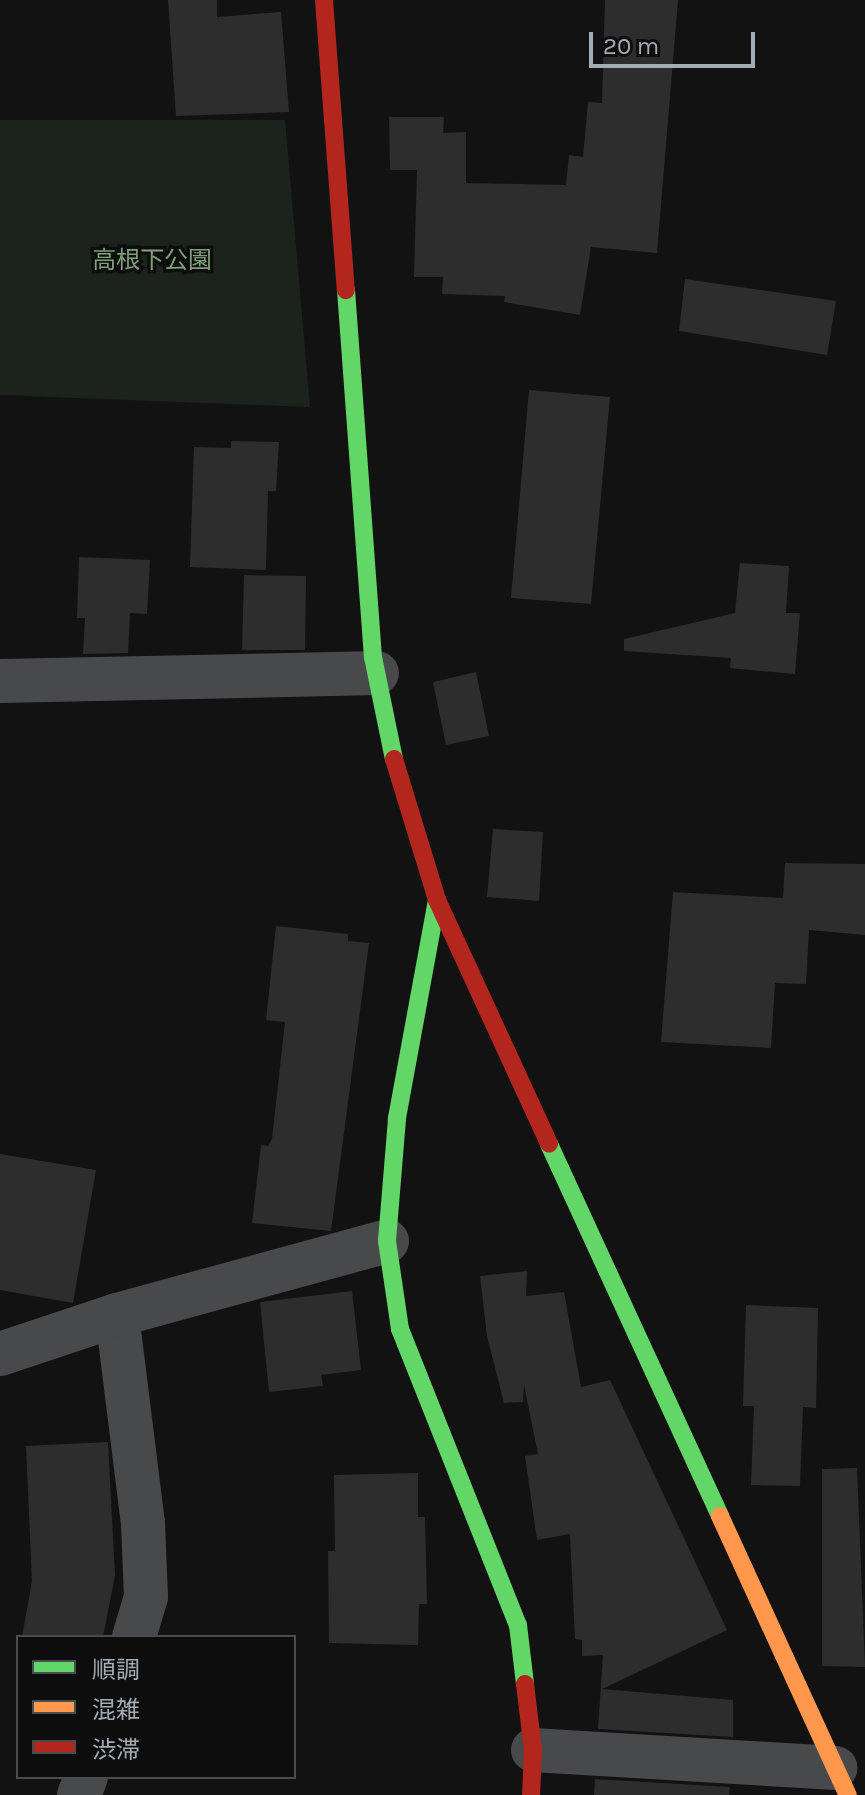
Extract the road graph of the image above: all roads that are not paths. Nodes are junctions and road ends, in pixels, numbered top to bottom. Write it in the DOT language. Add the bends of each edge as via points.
graph roads {
  1 [pos="324,0"];
  2 [pos="377,673"];
  3 [pos="0,681"];
  4 [pos="437,900"];
  5 [pos="387,1241"];
  6 [pos="117,1315"];
  7 [pos="0,1354"];
  8 [pos="135,1635"];
  9 [pos="533,1750"];
  10 [pos="841,1782"];
  11 [pos="531,1795"];
  1 -- 2 [label="street"];
  2 -- 3 [label="street"];
  2 -- 4 [label="street" via="397,775"];
  4 -- 5 [label="street" via="397,1119"];
  4 -- 10 [label="street"];
  5 -- 6 [label="street"];
  5 -- 9 [label="street" via="400,1329 518,1625"];
  6 -- 7 [label="street"];
  6 -- 8 [label="street" via="143,1523 146,1597"];
  9 -- 10 [label="street"];
  9 -- 11 [label="street"];
}
